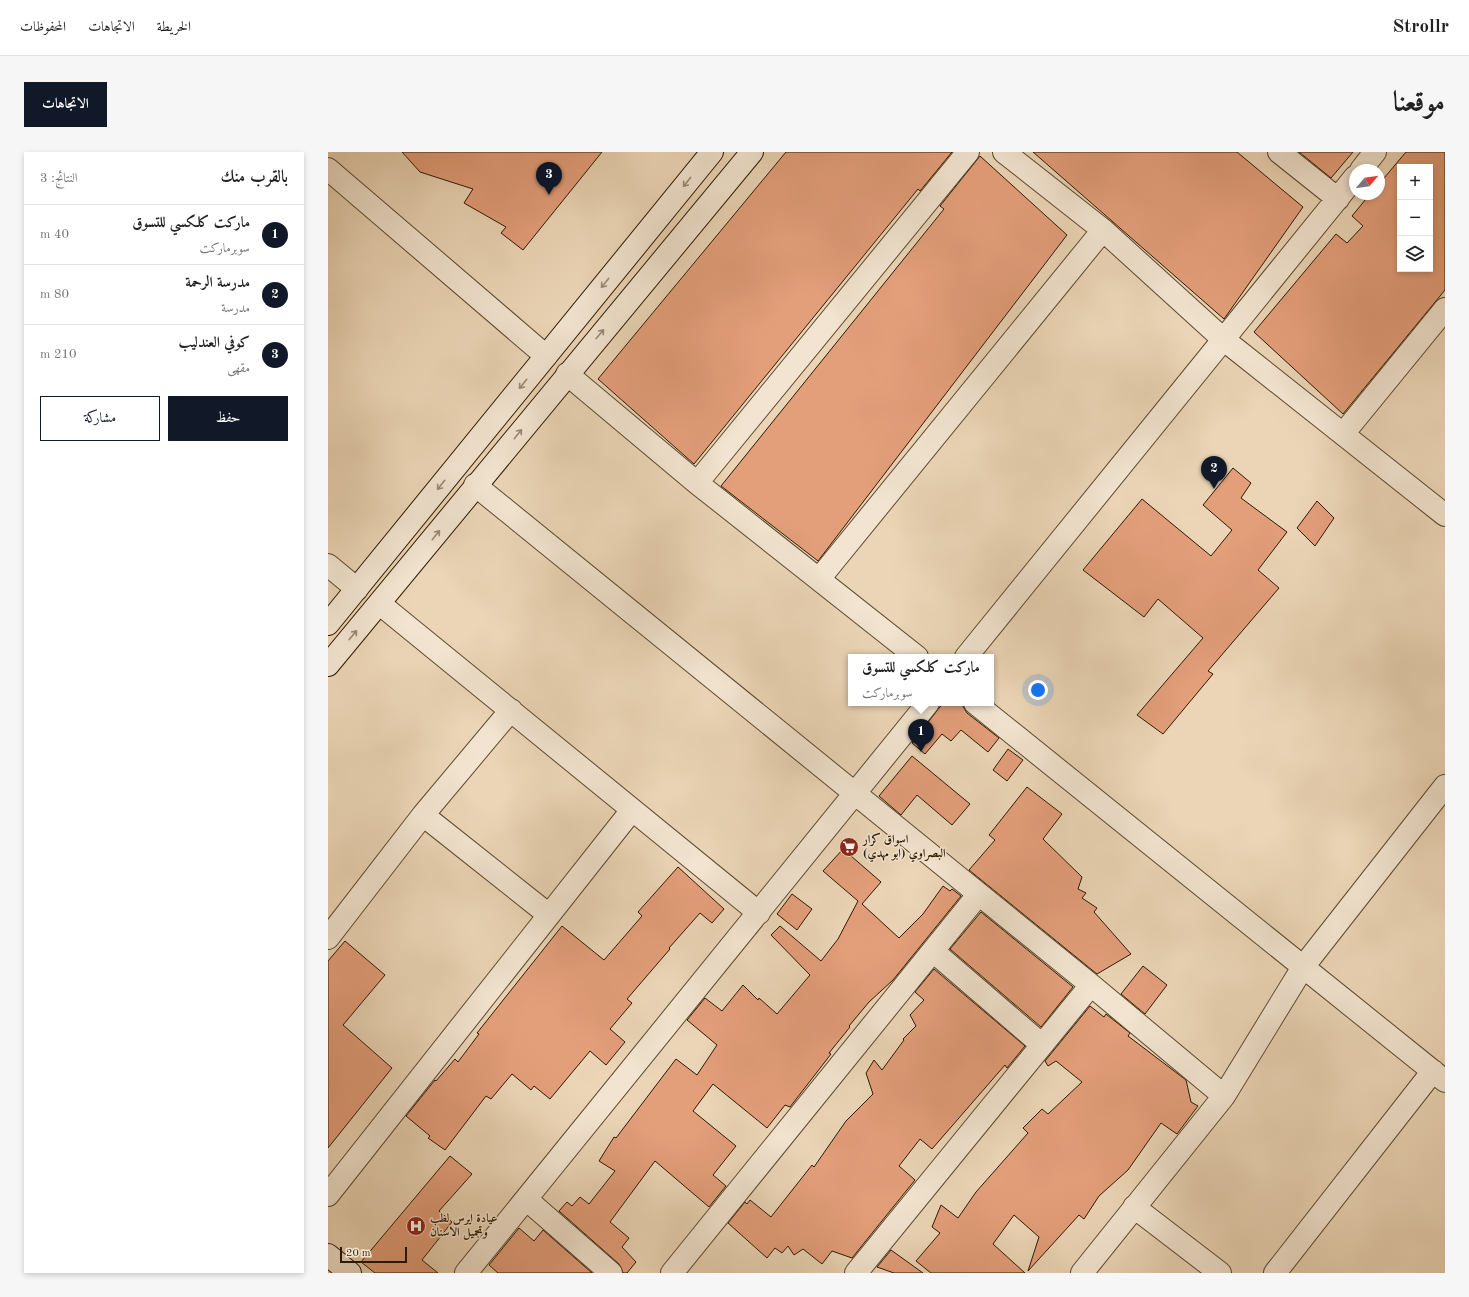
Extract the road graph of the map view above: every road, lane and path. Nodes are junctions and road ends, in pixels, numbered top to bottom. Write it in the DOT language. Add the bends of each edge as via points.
graph roads {
  1 [pos="712,152"];
  2 [pos="752,152"];
  3 [pos="968,152"];
  4 [pos="1004,152"];
  5 [pos="1279,152"];
  6 [pos="1376,152"];
  7 [pos="1366,164"];
  8 [pos="328,169"];
  9 [pos="1349,185"];
  10 [pos="1338,199"];
  11 [pos="1103,230"];
  12 [pos="1445,308"];
  13 [pos="1223,339"];
  14 [pos="546,356"];
  15 [pos="567,374"];
  16 [pos="1343,434"];
  17 [pos="697,483"];
  18 [pos="476,485"];
  19 [pos="1445,515"];
  20 [pos="328,566"];
  21 [pos="819,579"];
  22 [pos="357,589"];
  23 [pos="380,604"];
  24 [pos="328,624"];
  25 [pos="913,654"];
  26 [pos="968,654"];
  27 [pos="328,665"];
  28 [pos="926,706"];
  29 [pos="979,706"];
  30 [pos="511,710"];
  31 [pos="1445,786"];
  32 [pos="855,794"];
  33 [pos="632,810"];
  34 [pos="423,815"];
  35 [pos="978,895"];
  36 [pos="759,913"];
  37 [pos="549,915"];
  38 [pos="328,938"];
  39 [pos="933,951"];
  40 [pos="1303,967"];
  41 [pos="1091,984"];
  42 [pos="1041,1044"];
  43 [pos="1439,1076"];
  44 [pos="1224,1096"];
  45 [pos="328,1195"];
  46 [pos="526,1199"];
  47 [pos="1134,1207"];
  48 [pos="328,1255"];
  49 [pos="350,1273"];
  50 [pos="466,1273"];
  51 [pos="611,1273"];
  52 [pos="672,1273"];
  53 [pos="856,1273"];
  54 [pos="1082,1273"];
  55 [pos="1220,1273"];
  56 [pos="1275,1273"];
  1 -- 14 [label="street, one-way"];
  15 -- 2 [label="street, one-way"];
  3 -- 17 [label="street"];
  4 -- 11 [label="street"];
  5 -- 10 [label="street"];
  6 -- 7 [label="street"];
  8 -- 14 [label="street"];
  9 -- 10 [label="street"];
  10 -- 13 [label="street"];
  11 -- 13 [label="street"];
  11 -- 21 [label="street"];
  12 -- 16 [label="street"];
  13 -- 16 [label="street"];
  13 -- 26 [label="street"];
  14 -- 22 [label="street, one-way"];
  15 -- 17 [label="street"];
  18 -- 15 [label="street, one-way"];
  16 -- 19 [label="street"];
  17 -- 21 [label="street"];
  23 -- 18 [label="street, one-way"];
  18 -- 32 [label="street"];
  20 -- 22 [label="street"];
  21 -- 25 [label="street"];
  22 -- 24 [label="street"];
  27 -- 23 [label="street, one-way"];
  23 -- 30 [label="street"];
  28 -- 32 [label="street"];
  29 -- 40 [label="street"];
  30 -- 33 [label="street"];
  30 -- 34 [label="street"];
  31 -- 40 [label="street"];
  32 -- 35 [label="street"];
  32 -- 36 [label="street"];
  33 -- 36 [label="street"];
  33 -- 37 [label="street"];
  34 -- 37 [label="street"];
  34 -- 38 [label="street"];
  35 -- 39 [label="street"];
  35 -- 41 [label="street"];
  36 -- 46 [label="street"];
  37 -- 45 [label="street"];
  39 -- 42 [label="street"];
  39 -- 52 [label="street"];
  40 -- 43 [label="street"];
  40 -- 44 [label="street"];
  41 -- 42 [label="street"];
  41 -- 44 [label="street"];
  42 -- 53 [label="street"];
  43 -- 56 [label="street"];
  44 -- 47 [label="street"];
  46 -- 50 [label="street"];
  46 -- 51 [label="street"];
  47 -- 54 [label="street"];
  47 -- 55 [label="street"];
  48 -- 49 [label="street"];
}
